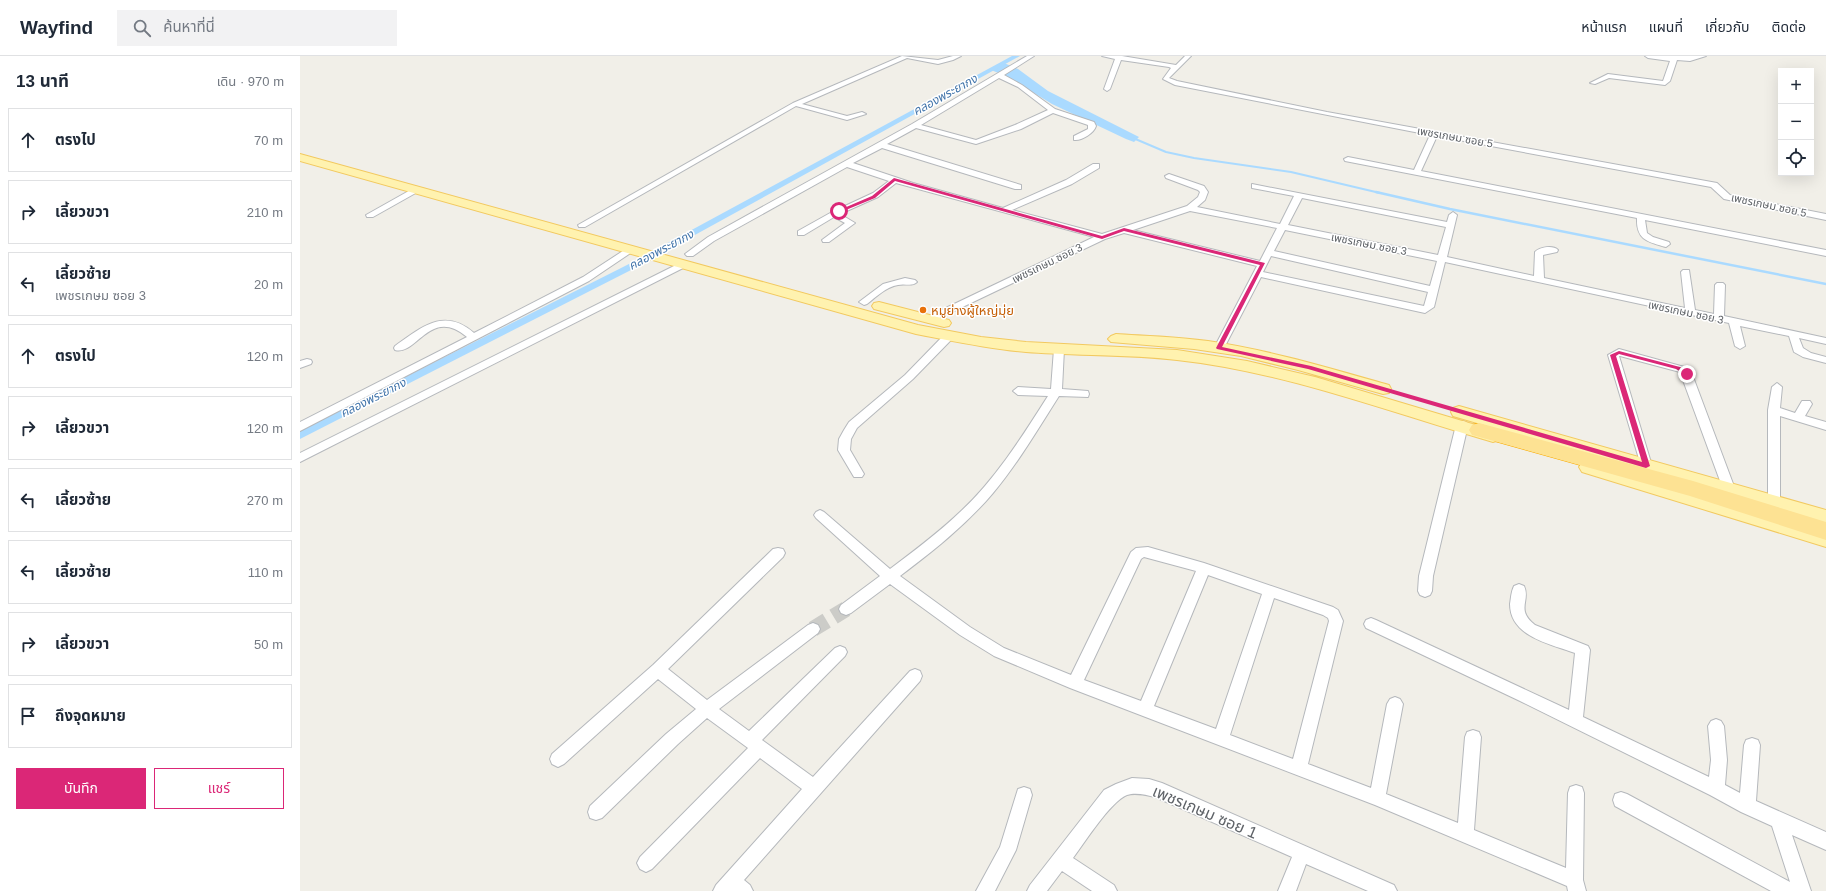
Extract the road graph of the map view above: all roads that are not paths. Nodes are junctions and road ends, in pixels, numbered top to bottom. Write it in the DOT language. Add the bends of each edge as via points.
graph roads {
  1 [pos="906,56"];
  2 [pos="958,56"];
  3 [pos="1031,56"];
  4 [pos="1105,56"];
  5 [pos="1188,56"];
  6 [pos="1648,56"];
  7 [pos="1702,56"];
  8 [pos="1118,57"];
  9 [pos="1673,59"];
  10 [pos="1175,67"];
  11 [pos="1000,75"];
  12 [pos="1593,83"];
  13 [pos="1107,89"];
  14 [pos="795,104"];
  15 [pos="1053,110"];
  16 [pos="862,114"];
  17 [pos="914,126"];
  18 [pos="1435,133"];
  19 [pos="1077,138"];
  20 [pos="881,145"];
  21 [pos="300,148"];
  22 [pos="300,157"];
  23 [pos="1348,159"];
  24 [pos="847,164"];
  25 [pos="367,166"];
  26 [pos="1096,166"];
  27 [pos="1417,172"];
  28 [pos="355,173"];
  29 [pos="1169,176"];
  30 [pos="894,180"];
  31 [pos="1255,186"];
  32 [pos="1018,187"];
  33 [pos="418,190"];
  34 [pos="1299,195"];
  35 [pos="1190,208"];
  36 [pos="1003,211"];
  37 [pos="834,214"];
  38 [pos="370,215"];
  39 [pos="1453,215"];
  40 [pos="1641,217"];
  41 [pos="1826,217"];
  42 [pos="1450,224"];
  43 [pos="582,226"];
  44 [pos="1282,227"];
  45 [pos="1124,230"];
  46 [pos="801,233"];
  47 [pos="1102,237"];
  48 [pos="826,240"];
  49 [pos="1666,244"];
  50 [pos="1554,250"];
  51 [pos="634,251"];
  52 [pos="1269,253"];
  53 [pos="1826,253"];
  54 [pos="682,259"];
  55 [pos="1442,259"];
  56 [pos="1263,264"];
  57 [pos="1686,272"];
  58 [pos="1258,274"];
  59 [pos="1539,280"];
  60 [pos="912,282"];
  61 [pos="1720,286"];
  62 [pos="1434,290"];
  63 [pos="864,302"];
  64 [pos="1690,312"];
  65 [pos="1719,319"];
  66 [pos="929,320"];
  67 [pos="1734,322"];
  68 [pos="1793,334"];
  69 [pos="948,336"];
  70 [pos="473,337"];
  71 [pos="1826,341"];
  72 [pos="1740,346"];
  73 [pos="399,348"];
  74 [pos="1219,348"];
  75 [pos="1059,349"];
  76 [pos="1826,360"];
  77 [pos="1777,387"];
  78 [pos="1018,391"];
  79 [pos="1056,392"];
  80 [pos="1084,394"];
  81 [pos="1806,404"];
  82 [pos="1774,410"];
  83 [pos="1798,418"];
  84 [pos="1826,426"];
  85 [pos="300,427"];
  86 [pos="1471,428"];
  87 [pos="300,458"];
  88 [pos="1646,466"];
  89 [pos="858,474"];
  90 [pos="1729,489"];
  91 [pos="1774,502"];
  92 [pos="820,515"];
  93 [pos="1826,517"];
  94 [pos="1826,531"];
  95 [pos="1826,540"];
  96 [pos="778,553"];
  97 [pos="1204,568"];
  98 [pos="889,576"];
  99 [pos="1519,590"];
  100 [pos="1270,591"];
  101 [pos="1425,591"];
  102 [pos="846,609"];
  103 [pos="1371,624"];
  104 [pos="813,629"];
  105 [pos="840,652"];
  106 [pos="658,670"];
  107 [pos="915,676"];
  108 [pos="1075,683"];
  109 [pos="1395,704"];
  110 [pos="707,709"];
  111 [pos="1145,710"];
  112 [pos="1575,720"];
  113 [pos="1716,726"];
  114 [pos="1473,737"];
  115 [pos="1222,738"];
  116 [pos="754,744"];
  117 [pos="1752,745"];
  118 [pos="558,759"];
  119 [pos="1299,768"];
  120 [pos="814,788"];
  121 [pos="1716,789"];
  122 [pos="1576,793"];
  123 [pos="1024,795"];
  124 [pos="1377,798"];
  125 [pos="1621,800"];
  126 [pos="1747,806"];
  127 [pos="596,812"];
  128 [pos="1779,820"];
  129 [pos="1464,834"];
  130 [pos="1826,841"];
  131 [pos="1302,853"];
  132 [pos="1061,860"];
  133 [pos="646,863"];
  134 [pos="1575,885"];
  135 [pos="733,888"];
  136 [pos="985,891"];
  137 [pos="1036,891"];
  138 [pos="1108,891"];
  139 [pos="1287,891"];
  140 [pos="1388,891"];
  141 [pos="1789,891"];
  142 [pos="1802,891"];
  1 -- 2 [label="street" via="935,63"];
  1 -- 14 [label="street"];
  3 -- 11 [label="street"];
  4 -- 8 [label="street"];
  5 -- 10 [label="street"];
  6 -- 9 [label="street"];
  7 -- 9 [label="street"];
  8 -- 10 [label="street"];
  8 -- 13 [label="street"];
  9 -- 12 [label="street" via="1665,83 1608,76"];
  10 -- 18 [label="street, เพชรเกษม ซอย 5" via="1166,77 1175,83"];
  11 -- 15 [label="street"];
  11 -- 17 [label="street"];
  14 -- 16 [label="street" via="847,118"];
  14 -- 43 [label="street"];
  15 -- 17 [label="street" via="1018,127 976,142"];
  15 -- 19 [label="street" via="1091,124 1091,130"];
  17 -- 20 [label="street"];
  18 -- 27 [label="street"];
  18 -- 41 [label="street, เพชรเกษม ซอย 5" via="1714,185 1727,197"];
  20 -- 24 [label="street"];
  20 -- 32 [label="street"];
  21 -- 25 [label="main road"];
  22 -- 28 [label="main road"];
  23 -- 27 [label="street"];
  24 -- 30 [label="street"];
  24 -- 54 [label="street" via="711,239"];
  25 -- 28 [label="main road"];
  25 -- 43 [label="main road"];
  26 -- 36 [label="street" via="1069,182"];
  27 -- 40 [label="street"];
  28 -- 33 [label="main road"];
  29 -- 35 [label="street" via="1201,188 1204,192 1202,198"];
  30 -- 36 [label="street"];
  30 -- 37 [label="street" via="874,197"];
  31 -- 34 [label="street"];
  33 -- 38 [label="street"];
  33 -- 51 [label="main road"];
  34 -- 42 [label="street"];
  34 -- 44 [label="street"];
  35 -- 44 [label="street, เพชรเกษม ซอย 3"];
  35 -- 45 [label="street, เพชรเกษม ซอย 3"];
  36 -- 47 [label="street"];
  37 -- 46 [label="street"];
  37 -- 48 [label="street" via="851,223"];
  39 -- 42 [label="street"];
  40 -- 49 [label="street" via="1640,228 1643,234"];
  40 -- 53 [label="street"];
  42 -- 55 [label="street"];
  43 -- 54 [label="main road" via="654,245"];
  44 -- 52 [label="street"];
  44 -- 55 [label="street, เพชรเกษม ซอย 3"];
  45 -- 47 [label="street, เพชรเกษม ซอย 3"];
  45 -- 56 [label="street"];
  47 -- 66 [label="street, เพชรเกษม ซอย 3"];
  50 -- 59 [label="street" via="1541,250 1538,254"];
  51 -- 54 [label="main road"];
  51 -- 70 [label="street" via="586,279"];
  52 -- 56 [label="street"];
  52 -- 62 [label="street"];
  54 -- 63 [label="main road"];
  54 -- 69 [label="main road" via="916,330"];
  54 -- 87 [label="street"];
  55 -- 59 [label="street, เพชรเกษม ซอย 3"];
  55 -- 62 [label="street"];
  56 -- 58 [label="street"];
  57 -- 64 [label="street"];
  58 -- 62 [label="street" via="1425,310 1429,307"];
  58 -- 74 [label="street"];
  59 -- 64 [label="street, เพชรเกษม ซอย 3"];
  60 -- 63 [label="street" via="902,280 885,286"];
  61 -- 65 [label="street"];
  63 -- 66 [label="main road"];
  64 -- 65 [label="street, เพชรเกษม ซอย 3"];
  65 -- 67 [label="street, เพชรเกษม ซอย 3"];
  66 -- 74 [label="main road" via="1006,333 1147,340"];
  67 -- 68 [label="street, เพชรเกษม ซอย 3"];
  67 -- 72 [label="street"];
  68 -- 71 [label="street, เพชรเกษม ซอย 3"];
  68 -- 76 [label="street" via="1798,350"];
  69 -- 75 [label="main road" via="981,342"];
  69 -- 89 [label="street" via="908,377 853,425 847,434 844,452"];
  70 -- 73 [label="street" via="459,326 445,323 429,328"];
  70 -- 85 [label="street"];
  74 -- 88 [label="main road" via="1309,368"];
  75 -- 79 [label="street"];
  75 -- 86 [label="main road" via="1177,355 1247,366 1309,381"];
  77 -- 82 [label="street"];
  78 -- 79 [label="street"];
  79 -- 80 [label="street"];
  79 -- 98 [label="street" via="989,489 950,529"];
  81 -- 83 [label="street"];
  82 -- 83 [label="street"];
  82 -- 91 [label="street"];
  83 -- 84 [label="street"];
  86 -- 94 [label="highway" via="1693,489"];
  86 -- 95 [label="main road" via="1558,458"];
  86 -- 101 [label="street" via="1426,576"];
  88 -- 90 [label="main road"];
  88 -- 90 [label="street" via="1614,353 1619,352 1684,370"];
  90 -- 91 [label="main road"];
  91 -- 93 [label="main road"];
  92 -- 98 [label="street"];
  96 -- 106 [label="street"];
  97 -- 100 [label="street"];
  97 -- 108 [label="street" via="1148,552 1141,552 1136,556"];
  97 -- 111 [label="street"];
  98 -- 102 [label="street"];
  98 -- 108 [label="street" via="984,644 1025,664"];
  99 -- 112 [label="street" via="1518,609 1522,624 1583,650"];
  100 -- 115 [label="street"];
  100 -- 119 [label="street" via="1328,611 1333,614 1336,621"];
  103 -- 112 [label="street"];
  104 -- 110 [label="street"];
  105 -- 116 [label="street"];
  106 -- 110 [label="street"];
  106 -- 118 [label="street"];
  107 -- 120 [label="street"];
  108 -- 111 [label="street"];
  109 -- 124 [label="street"];
  110 -- 116 [label="street"];
  110 -- 127 [label="street"];
  111 -- 115 [label="street"];
  112 -- 121 [label="street"];
  113 -- 121 [label="street"];
  114 -- 129 [label="street"];
  115 -- 119 [label="street"];
  116 -- 120 [label="street"];
  116 -- 133 [label="street"];
  117 -- 126 [label="street"];
  119 -- 124 [label="street"];
  120 -- 135 [label="street"];
  121 -- 126 [label="street"];
  122 -- 134 [label="street"];
  123 -- 136 [label="street" via="1007,850"];
  124 -- 129 [label="street"];
  125 -- 141 [label="street"];
  126 -- 128 [label="street"];
  128 -- 130 [label="street"];
  128 -- 142 [label="street"];
  129 -- 134 [label="street"];
  131 -- 132 [label="street, เพชรเกษม ซอย 1" via="1156,789 1139,785 1125,786 1110,796"];
  131 -- 139 [label="street"];
  131 -- 140 [label="street, เพชรเกษม ซอย 1"];
  132 -- 137 [label="street, เพชรเกษม ซอย 1"];
  132 -- 138 [label="street"];
}
